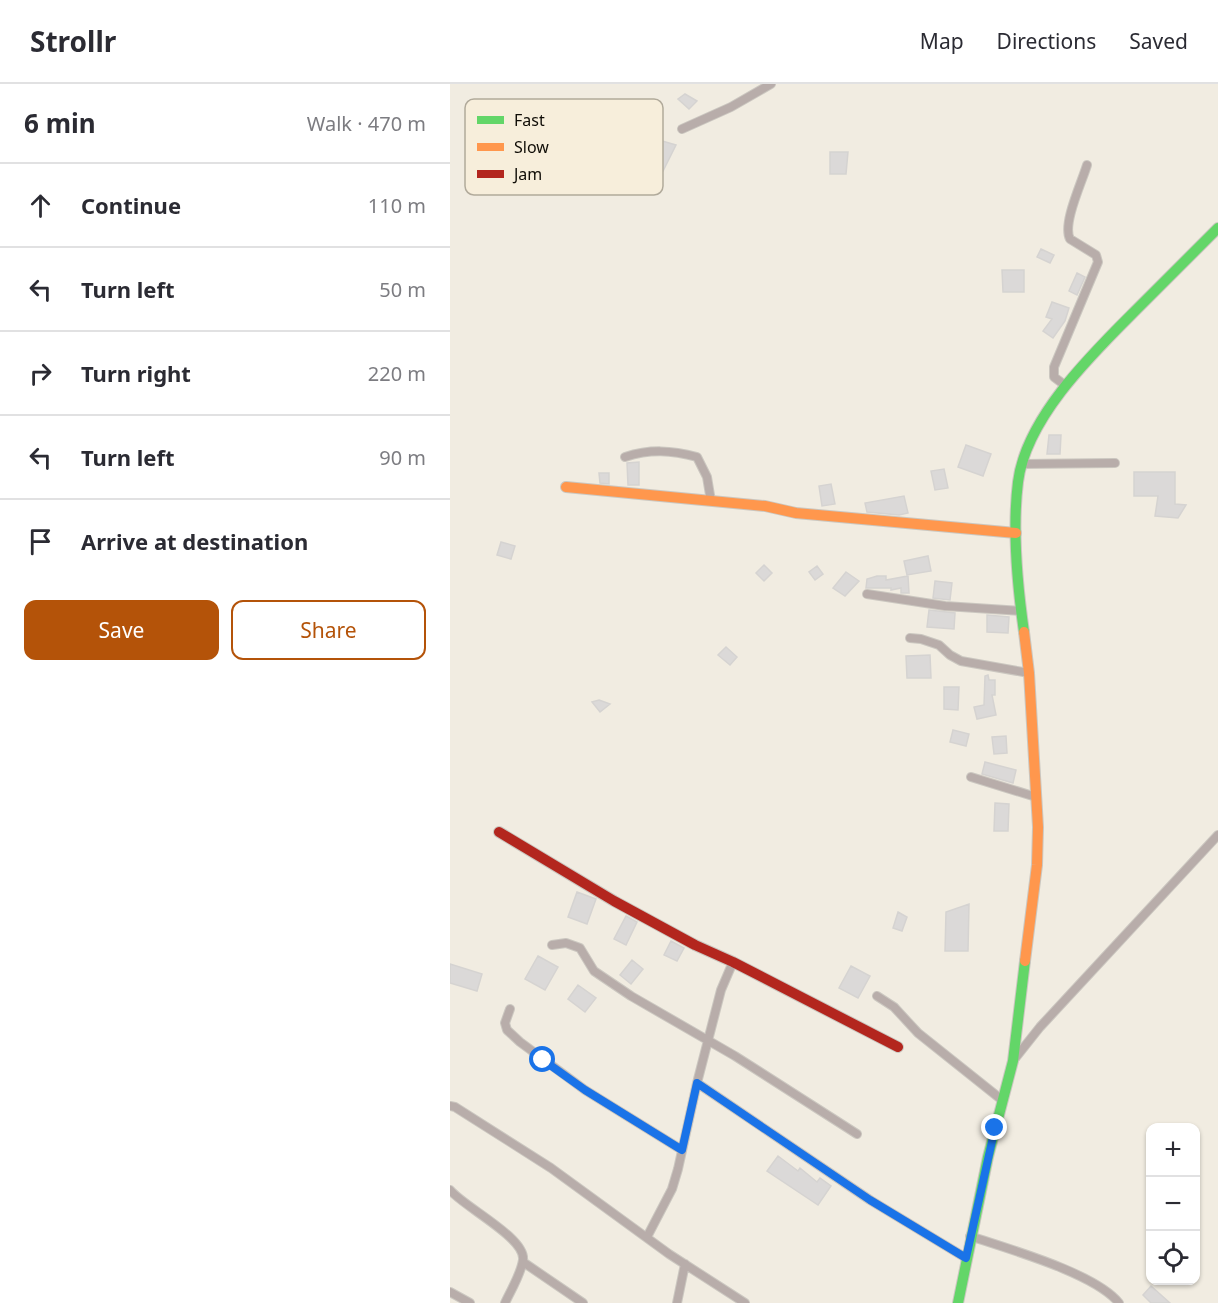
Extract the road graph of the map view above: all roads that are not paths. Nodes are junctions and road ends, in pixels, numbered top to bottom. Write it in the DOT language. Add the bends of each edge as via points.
graph roads {
  1 [pos="771,84"];
  2 [pos="682,129"];
  3 [pos="1087,165"];
  4 [pos="1218,228"];
  5 [pos="1066,386"];
  6 [pos="624,457"];
  7 [pos="1115,463"];
  8 [pos="1022,464"];
  9 [pos="566,488"];
  10 [pos="711,501"];
  11 [pos="1016,533"];
  12 [pos="867,594"];
  13 [pos="1021,611"];
  14 [pos="910,638"];
  15 [pos="1029,673"];
  16 [pos="971,777"];
  17 [pos="1036,797"];
  18 [pos="499,832"];
  19 [pos="1218,835"];
  20 [pos="552,945"];
  21 [pos="734,962"];
  22 [pos="877,996"];
  23 [pos="510,1009"];
  24 [pos="708,1040"];
  25 [pos="898,1047"];
  26 [pos="1013,1061"];
  27 [pos="697,1083"];
  28 [pos="1002,1100"];
  29 [pos="450,1106"];
  30 [pos="857,1134"];
  31 [pos="682,1150"];
  32 [pos="450,1190"];
  33 [pos="970,1236"];
  34 [pos="647,1237"];
  35 [pos="966,1258"];
  36 [pos="523,1262"];
  37 [pos="685,1264"];
  38 [pos="450,1292"];
  39 [pos="470,1303"];
  40 [pos="505,1303"];
  41 [pos="583,1303"];
  42 [pos="677,1303"];
  43 [pos="745,1303"];
  44 [pos="958,1303"];
  45 [pos="1119,1303"];
  1 -- 2 [label="street"];
  3 -- 5 [label="street" via="1068,224 1068,236 1096,255 1098,262 1054,367 1054,377"];
  4 -- 5 [label="street" via="1089,357"];
  5 -- 8 [label="street" via="1040,420"];
  6 -- 10 [label="street" via="659,450 697,457 707,477"];
  7 -- 8 [label="street"];
  8 -- 11 [label="street"];
  9 -- 10 [label="street"];
  10 -- 11 [label="street" via="796,513"];
  11 -- 13 [label="street"];
  12 -- 13 [label="street" via="945,606"];
  13 -- 15 [label="street"];
  14 -- 15 [label="street" via="939,645 961,661"];
  15 -- 17 [label="street"];
  16 -- 17 [label="street"];
  17 -- 26 [label="street" via="1036,865"];
  18 -- 21 [label="street" via="614,901"];
  19 -- 26 [label="street"];
  20 -- 24 [label="street" via="566,943 580,948 594,971"];
  21 -- 24 [label="street" via="721,990"];
  21 -- 25 [label="street"];
  22 -- 28 [label="street"];
  23 -- 31 [label="street" via="507,1030 520,1042 585,1090"];
  24 -- 27 [label="street"];
  24 -- 30 [label="street"];
  26 -- 28 [label="street"];
  27 -- 31 [label="street"];
  27 -- 35 [label="street" via="870,1200"];
  28 -- 33 [label="street"];
  29 -- 34 [label="street" via="518,1146"];
  31 -- 34 [label="street" via="672,1188"];
  32 -- 36 [label="street" via="513,1240 521,1249"];
  33 -- 35 [label="street"];
  33 -- 45 [label="street" via="1076,1274 1103,1288"];
  34 -- 37 [label="street"];
  35 -- 44 [label="street"];
  36 -- 40 [label="street"];
  36 -- 41 [label="street"];
  37 -- 42 [label="street"];
  37 -- 43 [label="street"];
  38 -- 39 [label="street"];
}
